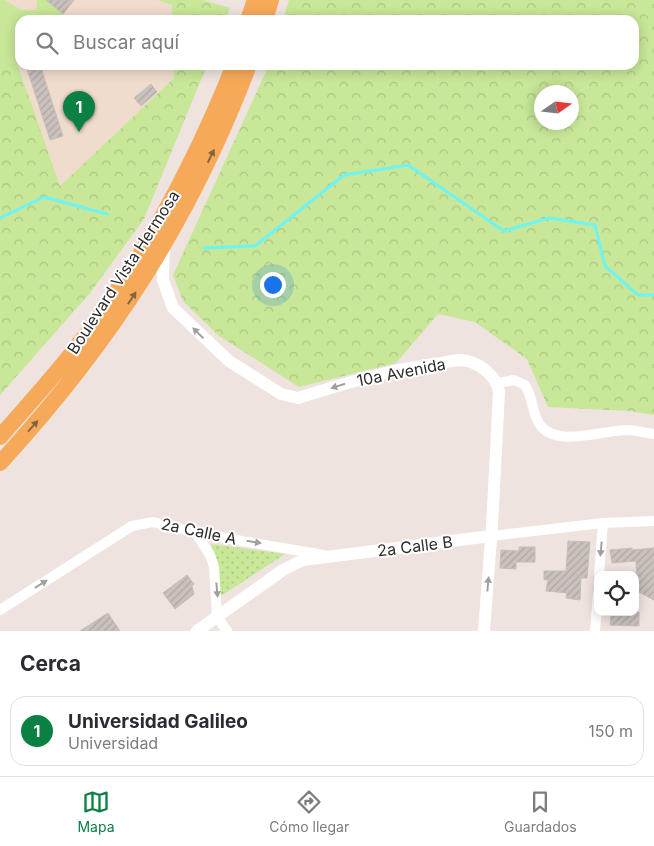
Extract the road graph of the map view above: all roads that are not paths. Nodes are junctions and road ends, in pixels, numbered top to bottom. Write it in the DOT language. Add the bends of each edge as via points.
graph roads {
  1 [pos="255,0"];
  2 [pos="271,0"];
  3 [pos="250,15"];
  4 [pos="266,15"];
  5 [pos="232,70"];
  6 [pos="248,70"];
  7 [pos="164,247"];
  8 [pos="498,383"];
  9 [pos="654,434"];
  10 [pos="0,437"];
  11 [pos="0,462"];
  12 [pos="654,520"];
  13 [pos="603,523"];
  14 [pos="196,533"];
  15 [pos="492,536"];
  16 [pos="330,557"];
  17 [pos="599,571"];
  18 [pos="0,610"];
  19 [pos="596,616"];
  20 [pos="217,617"];
  21 [pos="196,631"];
  22 [pos="227,631"];
  23 [pos="484,631"];
  24 [pos="595,631"];
  1 -- 3 [label="main road"];
  2 -- 4 [label="main road"];
  5 -- 10 [label="main road, Boulevard Vista Hermosa" via="216,110 159,224 72,353"];
  7 -- 6 [label="main road, Boulevard Vista Hermosa, one-way" via="227,123"];
  8 -- 7 [label="street, 10a Avenida, one-way" via="478,366 461,360 411,367 298,398 281,394 229,361 173,308 163,280"];
  11 -- 7 [label="main road, Boulevard Vista Hermosa, one-way" via="57,400 88,360"];
  8 -- 9 [label="street" via="514,380 525,385 538,423 553,434 584,437 627,430"];
  8 -- 15 [label="street"];
  12 -- 13 [label="street, 2a Calle B"];
  13 -- 15 [label="street, 2a Calle B"];
  13 -- 17 [label="street, one-way"];
  14 -- 16 [label="street, 2a Calle A, one-way"];
  18 -- 14 [label="street, 2a Calle A, one-way" via="132,526 154,522"];
  14 -- 20 [label="street, one-way" via="214,567"];
  15 -- 16 [label="street, 2a Calle B"];
  23 -- 15 [label="street, one-way"];
  16 -- 20 [label="street, 2a Calle B" via="302,560 283,570"];
  19 -- 24 [label="street"];
  20 -- 21 [label="street, 2a Calle B"];
  20 -- 22 [label="street"];
}
